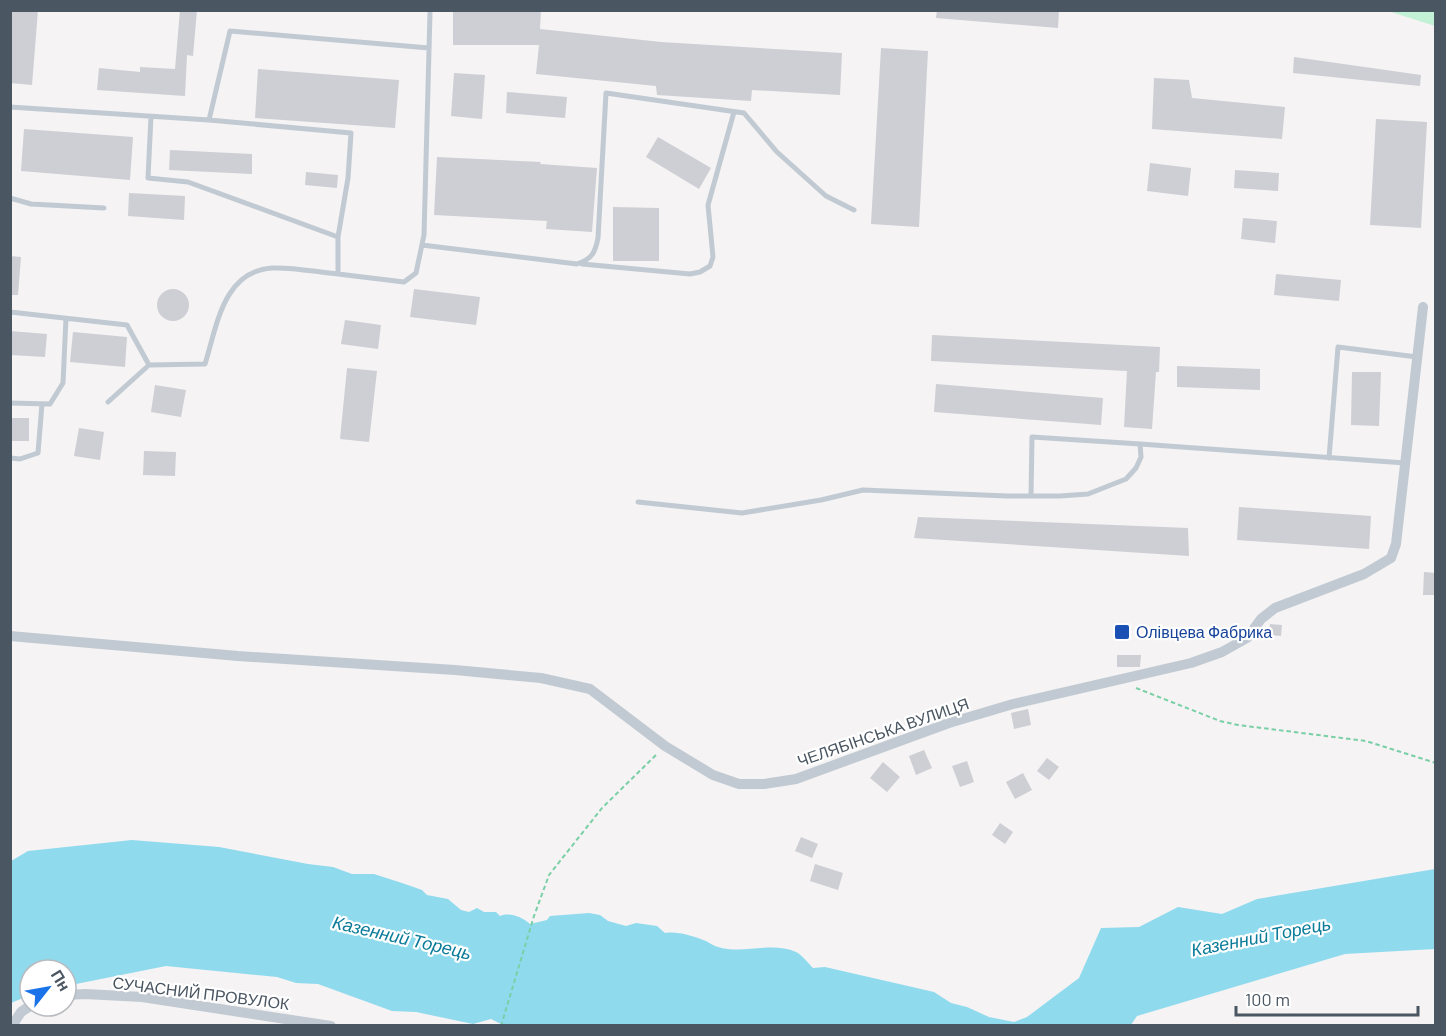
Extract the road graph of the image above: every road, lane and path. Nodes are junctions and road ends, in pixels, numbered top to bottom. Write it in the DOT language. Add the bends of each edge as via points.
graph roads {
  1 [pos="430,13"];
  2 [pos="429,48"];
  3 [pos="12,109"];
  4 [pos="734,112"];
  5 [pos="151,116"];
  6 [pos="209,120"];
  7 [pos="10,198"];
  8 [pos="104,208"];
  9 [pos="854,210"];
  10 [pos="338,237"];
  11 [pos="422,245"];
  12 [pos="577,264"];
  13 [pos="338,274"];
  14 [pos="1423,307"];
  15 [pos="10,312"];
  16 [pos="66,318"];
  17 [pos="1417,357"];
  18 [pos="149,365"];
  19 [pos="108,402"];
  20 [pos="10,403"];
  21 [pos="42,404"];
  22 [pos="1140,444"];
  23 [pos="10,458"];
  24 [pos="1329,458"];
  25 [pos="1405,463"];
  26 [pos="1031,496"];
  27 [pos="638,502"];
  28 [pos="10,636"];
  29 [pos="1117,681"];
  30 [pos="665,746"];
  31 [pos="1436,763"];
  32 [pos="78,994"];
  33 [pos="331,1026"];
  34 [pos="501,1026"];
  1 -- 2 [label="lane"];
  2 -- 6 [label="lane" via="230,31"];
  2 -- 11 [label="lane"];
  3 -- 5 [label="lane"];
  4 -- 9 [label="lane" via="744,113 777,152 826,196"];
  4 -- 12 [label="lane" via="708,205 713,257 710,266 690,274"];
  4 -- 12 [label="lane" via="606,93 596,250 589,260"];
  5 -- 6 [label="lane"];
  5 -- 10 [label="lane" via="148,178 188,182"];
  6 -- 10 [label="lane" via="351,133"];
  7 -- 8 [label="lane" via="31,204"];
  10 -- 13 [label="lane"];
  11 -- 12 [label="lane"];
  11 -- 13 [label="lane" via="416,273 404,282"];
  13 -- 18 [label="lane" via="274,268 245,275 224,302 204,364"];
  14 -- 17 [label="street"];
  15 -- 16 [label="lane"];
  16 -- 18 [label="lane" via="127,325"];
  16 -- 21 [label="lane" via="63,383 50,404"];
  17 -- 24 [label="lane" via="1338,347"];
  17 -- 25 [label="street"];
  18 -- 19 [label="lane"];
  20 -- 21 [label="lane"];
  21 -- 23 [label="lane" via="38,453"];
  22 -- 24 [label="lane"];
  22 -- 26 [label="lane" via="1141,457 1126,479 1088,494"];
  22 -- 26 [label="lane" via="1032,437"];
  24 -- 25 [label="lane"];
  25 -- 29 [label="street, ЧЕЛЯБІНСЬКА ВУЛИЦЯ" via="1396,544 1390,558 1364,574 1275,608 1247,638 1228,650"];
  26 -- 27 [label="lane" via="863,490 742,513"];
  28 -- 30 [label="street, ЧЕЛЯБІНСЬКА ВУЛИЦЯ" via="541,678 590,690"];
  29 -- 30 [label="street, ЧЕЛЯБІНСЬКА ВУЛИЦЯ" via="1013,704 796,779 764,784 739,784 713,775"];
  29 -- 31 [label="path" via="1220,721 1366,741"];
  30 -- 34 [label="path" via="602,808 549,875"];
  32 -- 33 [label="street, СУЧАСНИЙ ПРОВУЛОК" via="142,997"];
}
